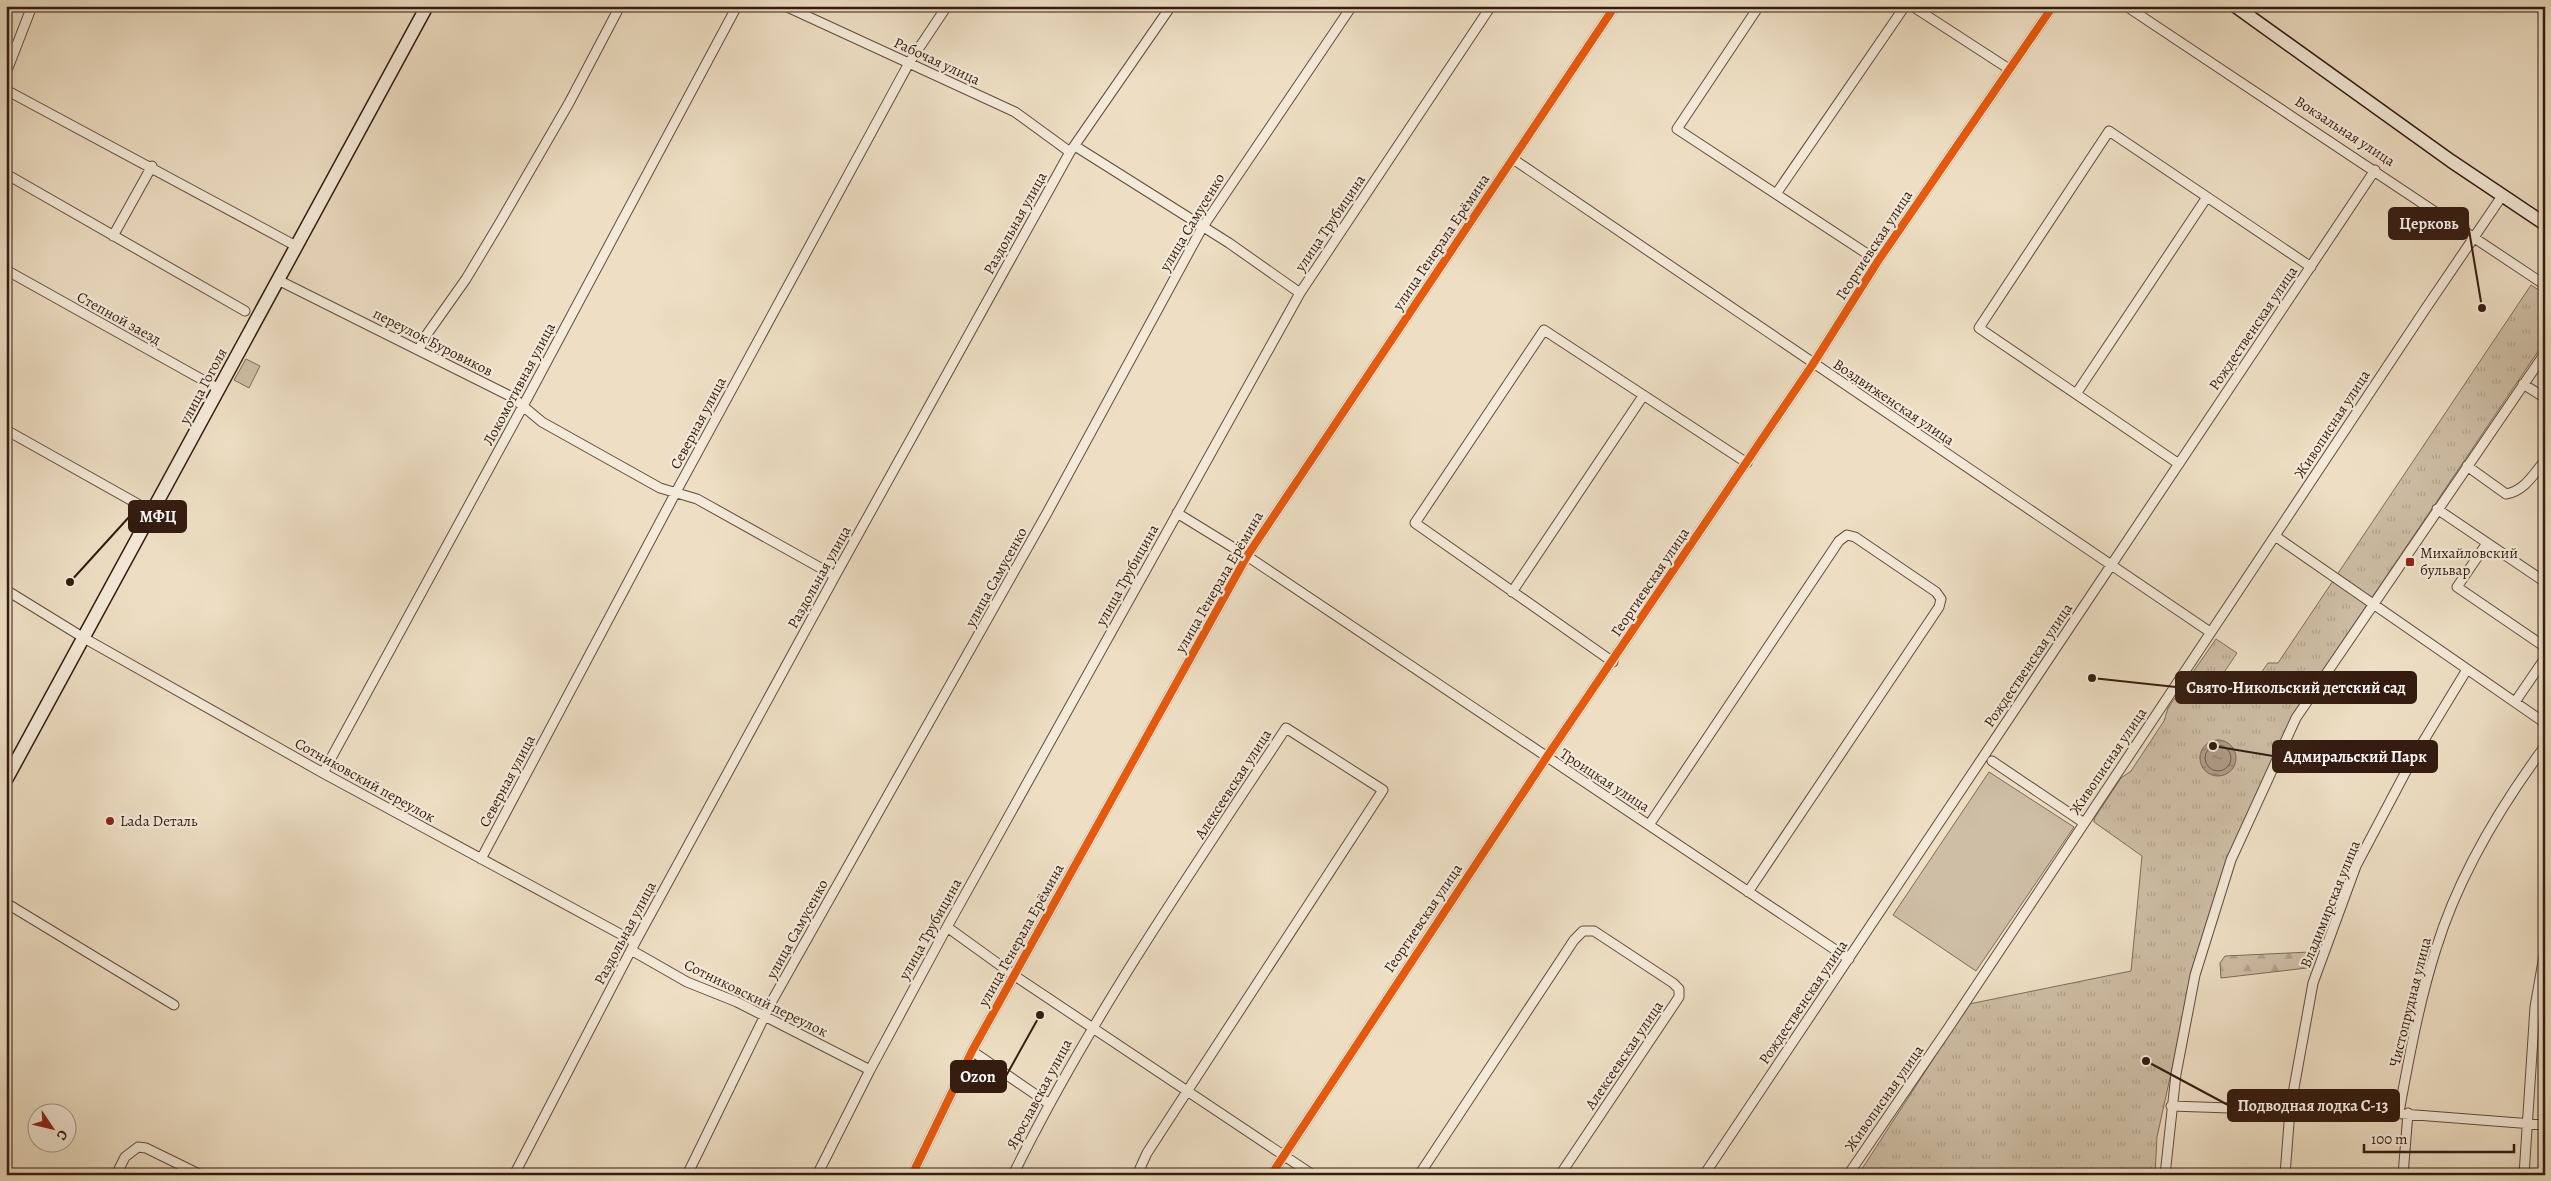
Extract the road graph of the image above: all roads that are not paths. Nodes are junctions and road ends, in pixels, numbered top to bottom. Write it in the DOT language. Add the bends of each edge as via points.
graph roads {
  1 [pos="32,6"];
  2 [pos="427,6"];
  3 [pos="620,6"];
  4 [pos="737,6"];
  5 [pos="785,6"];
  6 [pos="947,6"];
  7 [pos="1171,6"];
  8 [pos="1352,6"];
  9 [pos="1492,6"];
  10 [pos="1615,6"];
  11 [pos="1759,6"];
  12 [pos="1905,6"];
  13 [pos="1912,6"];
  14 [pos="2053,6"];
  15 [pos="2126,6"];
  16 [pos="2235,6"];
  17 [pos="909,63"];
  18 [pos="2009,69"];
  19 [pos="6,73"];
  20 [pos="6,90"];
  21 [pos="1072,149"];
  22 [pos="1513,159"];
  23 [pos="152,166"];
  24 [pos="2375,170"];
  25 [pos="6,174"];
  26 [pos="1776,194"];
  27 [pos="2502,196"];
  28 [pos="2207,198"];
  29 [pos="2545,224"];
  30 [pos="1202,228"];
  31 [pos="113,236"];
  32 [pos="2475,238"];
  33 [pos="296,246"];
  34 [pos="1878,261"];
  35 [pos="2311,267"];
  36 [pos="6,270"];
  37 [pos="278,280"];
  38 [pos="2545,285"];
  39 [pos="1300,293"];
  40 [pos="245,311"];
  41 [pos="419,350"];
  42 [pos="2545,352"];
  43 [pos="1813,364"];
  44 [pos="2523,384"];
  45 [pos="219,389"];
  46 [pos="2076,394"];
  47 [pos="1642,396"];
  48 [pos="2545,398"];
  49 [pos="523,406"];
  50 [pos="6,430"];
  51 [pos="1746,463"];
  52 [pos="2179,464"];
  53 [pos="2467,466"];
  54 [pos="2545,466"];
  55 [pos="676,492"];
  56 [pos="2437,509"];
  57 [pos="152,512"];
  58 [pos="1177,513"];
  59 [pos="2274,536"];
  60 [pos="2487,543"];
  61 [pos="1247,556"];
  62 [pos="2112,566"];
  63 [pos="835,576"];
  64 [pos="2545,582"];
  65 [pos="6,590"];
  66 [pos="1512,592"];
  67 [pos="2374,603"];
  68 [pos="2210,632"];
  69 [pos="84,638"];
  70 [pos="2545,648"];
  71 [pos="2545,658"];
  72 [pos="1613,662"];
  73 [pos="2466,671"];
  74 [pos="2515,702"];
  75 [pos="2545,723"];
  76 [pos="2545,746"];
  77 [pos="1546,758"];
  78 [pos="1992,761"];
  79 [pos="323,773"];
  80 [pos="6,780"];
  81 [pos="2084,822"];
  82 [pos="1649,824"];
  83 [pos="481,859"];
  84 [pos="1748,892"];
  85 [pos="6,903"];
  86 [pos="947,927"];
  87 [pos="633,946"];
  88 [pos="2545,950"];
  89 [pos="1849,959"];
  90 [pos="1015,976"];
  91 [pos="174,1005"];
  92 [pos="764,1017"];
  93 [pos="1092,1027"];
  94 [pos="972,1051"];
  95 [pos="870,1070"];
  96 [pos="1188,1090"];
  97 [pos="1048,1103"];
  98 [pos="2171,1106"];
  99 [pos="2290,1110"];
  100 [pos="2403,1113"];
  101 [pos="2528,1123"];
  102 [pos="2545,1125"];
  103 [pos="1282,1155"];
  104 [pos="116,1175"];
  105 [pos="201,1175"];
  106 [pos="514,1175"];
  107 [pos="687,1175"];
  108 [pos="817,1175"];
  109 [pos="912,1175"];
  110 [pos="1012,1175"];
  111 [pos="1137,1175"];
  112 [pos="1271,1175"];
  113 [pos="1313,1175"];
  114 [pos="1419,1175"];
  115 [pos="1560,1175"];
  116 [pos="1704,1175"];
  117 [pos="1848,1175"];
  118 [pos="2165,1175"];
  119 [pos="2285,1175"];
  120 [pos="2403,1175"];
  121 [pos="2524,1175"];
  1 -- 19 [label="street"];
  2 -- 33 [label="main road, улица Гоголя"];
  3 -- 41 [label="street" via="499,224"];
  4 -- 49 [label="street, Локомотивная улица"];
  5 -- 17 [label="street, Рабочая улица"];
  6 -- 17 [label="street, Северная улица"];
  7 -- 21 [label="street, Раздольная улица"];
  8 -- 30 [label="street, улица Самусенко"];
  9 -- 39 [label="street, улица Трубицина"];
  10 -- 22 [label="street, улица Генерала Ерёмина"];
  11 -- 26 [label="street, Георгиевская улица" via="1677,129"];
  12 -- 26 [label="street"];
  13 -- 18 [label="street"];
  14 -- 18 [label="street, Георгиевская улица"];
  15 -- 24 [label="street, Вокзальная улица"];
  16 -- 27 [label="main road"];
  17 -- 21 [label="street, Рабочая улица" via="1015,112"];
  17 -- 55 [label="street, Северная улица"];
  18 -- 34 [label="street, Георгиевская улица"];
  20 -- 23 [label="street"];
  21 -- 30 [label="street, Рабочая улица"];
  21 -- 63 [label="street, Раздольная улица"];
  22 -- 43 [label="street, Воздвиженская улица"];
  22 -- 61 [label="street, улица Генерала Ерёмина"];
  23 -- 31 [label="street"];
  23 -- 33 [label="street"];
  24 -- 32 [label="street, Вокзальная улица"];
  24 -- 35 [label="street, Рождественская улица"];
  25 -- 31 [label="street"];
  26 -- 34 [label="street, Георгиевская улица"];
  27 -- 29 [label="main road"];
  27 -- 32 [label="street, Живописная улица"];
  28 -- 35 [label="street"];
  28 -- 46 [label="street"];
  28 -- 46 [label="street" via="2109,131 1979,328"];
  30 -- 39 [label="street, Рабочая улица"];
  30 -- 92 [label="street, улица Самусенко" via="1047,514"];
  31 -- 40 [label="street"];
  32 -- 38 [label="street, Вокзальная улица"];
  32 -- 59 [label="street, Живописная улица"];
  33 -- 37 [label="main road, улица Гоголя"];
  34 -- 43 [label="street, Георгиевская улица"];
  35 -- 52 [label="street, Рождественская улица"];
  36 -- 45 [label="street, Степной заезд"];
  37 -- 41 [label="street, переулок Буровиков"];
  37 -- 45 [label="main road, улица Гоголя"];
  39 -- 58 [label="street, улица Трубицина"];
  41 -- 49 [label="street, переулок Буровиков" via="512,397"];
  42 -- 44 [label="street"];
  43 -- 51 [label="street, Георгиевская улица"];
  43 -- 62 [label="street, Воздвиженская улица"];
  44 -- 48 [label="street"];
  44 -- 53 [label="street"];
  45 -- 57 [label="main road, улица Гоголя"];
  46 -- 52 [label="street"];
  47 -- 51 [label="street"];
  47 -- 66 [label="street"];
  47 -- 66 [label="street" via="1544,330 1420,515 1415,524"];
  49 -- 55 [label="street, переулок Буровиков" via="542,422 660,488"];
  49 -- 79 [label="street, Локомотивная улица"];
  50 -- 57 [label="street"];
  51 -- 72 [label="street, Георгиевская улица"];
  52 -- 62 [label="street, Рождественская улица"];
  53 -- 54 [label="street" via="2506,494 2516,492 2542,464"];
  53 -- 56 [label="street"];
  55 -- 63 [label="street, переулок Буровиков" via="696,499"];
  55 -- 83 [label="street, Северная улица"];
  56 -- 60 [label="street"];
  56 -- 67 [label="street"];
  57 -- 69 [label="main road, улица Гоголя"];
  58 -- 61 [label="street, Троицкая улица"];
  58 -- 86 [label="street, улица Трубицина"];
  59 -- 67 [label="street"];
  59 -- 68 [label="street, Живописная улица"];
  60 -- 64 [label="street"];
  60 -- 70 [label="street" via="2457,587"];
  61 -- 77 [label="street, Троицкая улица"];
  61 -- 90 [label="street, улица Генерала Ерёмина"];
  62 -- 68 [label="street, Воздвиженская улица"];
  62 -- 89 [label="street, Рождественская улица"];
  63 -- 87 [label="street, Раздольная улица"];
  65 -- 69 [label="street"];
  66 -- 72 [label="street"];
  67 -- 73 [label="street"];
  67 -- 98 [label="street" via="2296,718 2231,860 2195,975"];
  68 -- 81 [label="street, Живописная улица"];
  69 -- 79 [label="street, Сотниковский переулок"];
  69 -- 80 [label="main road, улица Гоголя"];
  71 -- 74 [label="street"];
  72 -- 77 [label="street, Георгиевская улица"];
  73 -- 74 [label="street"];
  73 -- 99 [label="street, Владимирская улица" via="2412,760 2356,866 2313,984"];
  74 -- 75 [label="street"];
  76 -- 100 [label="street, Чистопрудная улица" via="2520,780 2473,859 2436,948 2413,1035"];
  77 -- 82 [label="street, Троицкая улица"];
  77 -- 103 [label="street, Георгиевская улица"];
  78 -- 81 [label="street"];
  79 -- 83 [label="street, Сотниковский переулок"];
  81 -- 117 [label="street, Живописная улица"];
  82 -- 84 [label="street, Троицкая улица"];
  82 -- 84 [label="street, Троицкая улица" via="1839,541 1846,535 1855,537 1920,581 1936,592 1941,599 1939,607"];
  83 -- 87 [label="street, Сотниковский переулок"];
  84 -- 89 [label="street, Троицкая улица"];
  85 -- 91 [label="street"];
  86 -- 90 [label="street"];
  86 -- 95 [label="street, улица Трубицина"];
  87 -- 92 [label="street, Сотниковский переулок" via="687,982"];
  87 -- 106 [label="street, Раздольная улица"];
  88 -- 101 [label="street" via="2535,1007"];
  89 -- 116 [label="street, Рождественская улица"];
  90 -- 93 [label="street"];
  90 -- 94 [label="street, улица Генерала Ерёмина"];
  92 -- 95 [label="street, Сотниковский переулок"];
  92 -- 107 [label="street, улица Самусенко"];
  93 -- 96 [label="street"];
  93 -- 96 [label="street, Алексеевская улица" via="1286,728 1384,790"];
  93 -- 97 [label="street, Ярославская улица"];
  94 -- 97 [label="street"];
  94 -- 109 [label="street, улица Генерала Ерёмина"];
  95 -- 108 [label="street, улица Трубицина"];
  96 -- 103 [label="street"];
  96 -- 111 [label="street"];
  97 -- 110 [label="street, Ярославская улица"];
  98 -- 99 [label="street"];
  98 -- 118 [label="street"];
  99 -- 100 [label="street" via="2300,1106"];
  99 -- 119 [label="street, Владимирская улица"];
  100 -- 101 [label="street"];
  100 -- 120 [label="street, Чистопрудная улица"];
  101 -- 102 [label="street"];
  101 -- 121 [label="street"];
  103 -- 112 [label="street, Георгиевская улица"];
  103 -- 113 [label="street"];
  104 -- 105 [label="street" via="125,1157 138,1147"];
  114 -- 115 [label="street, Алексеевская улица" via="1574,940 1583,931 1594,931 1673,983 1679,989 1679,997"];
}
